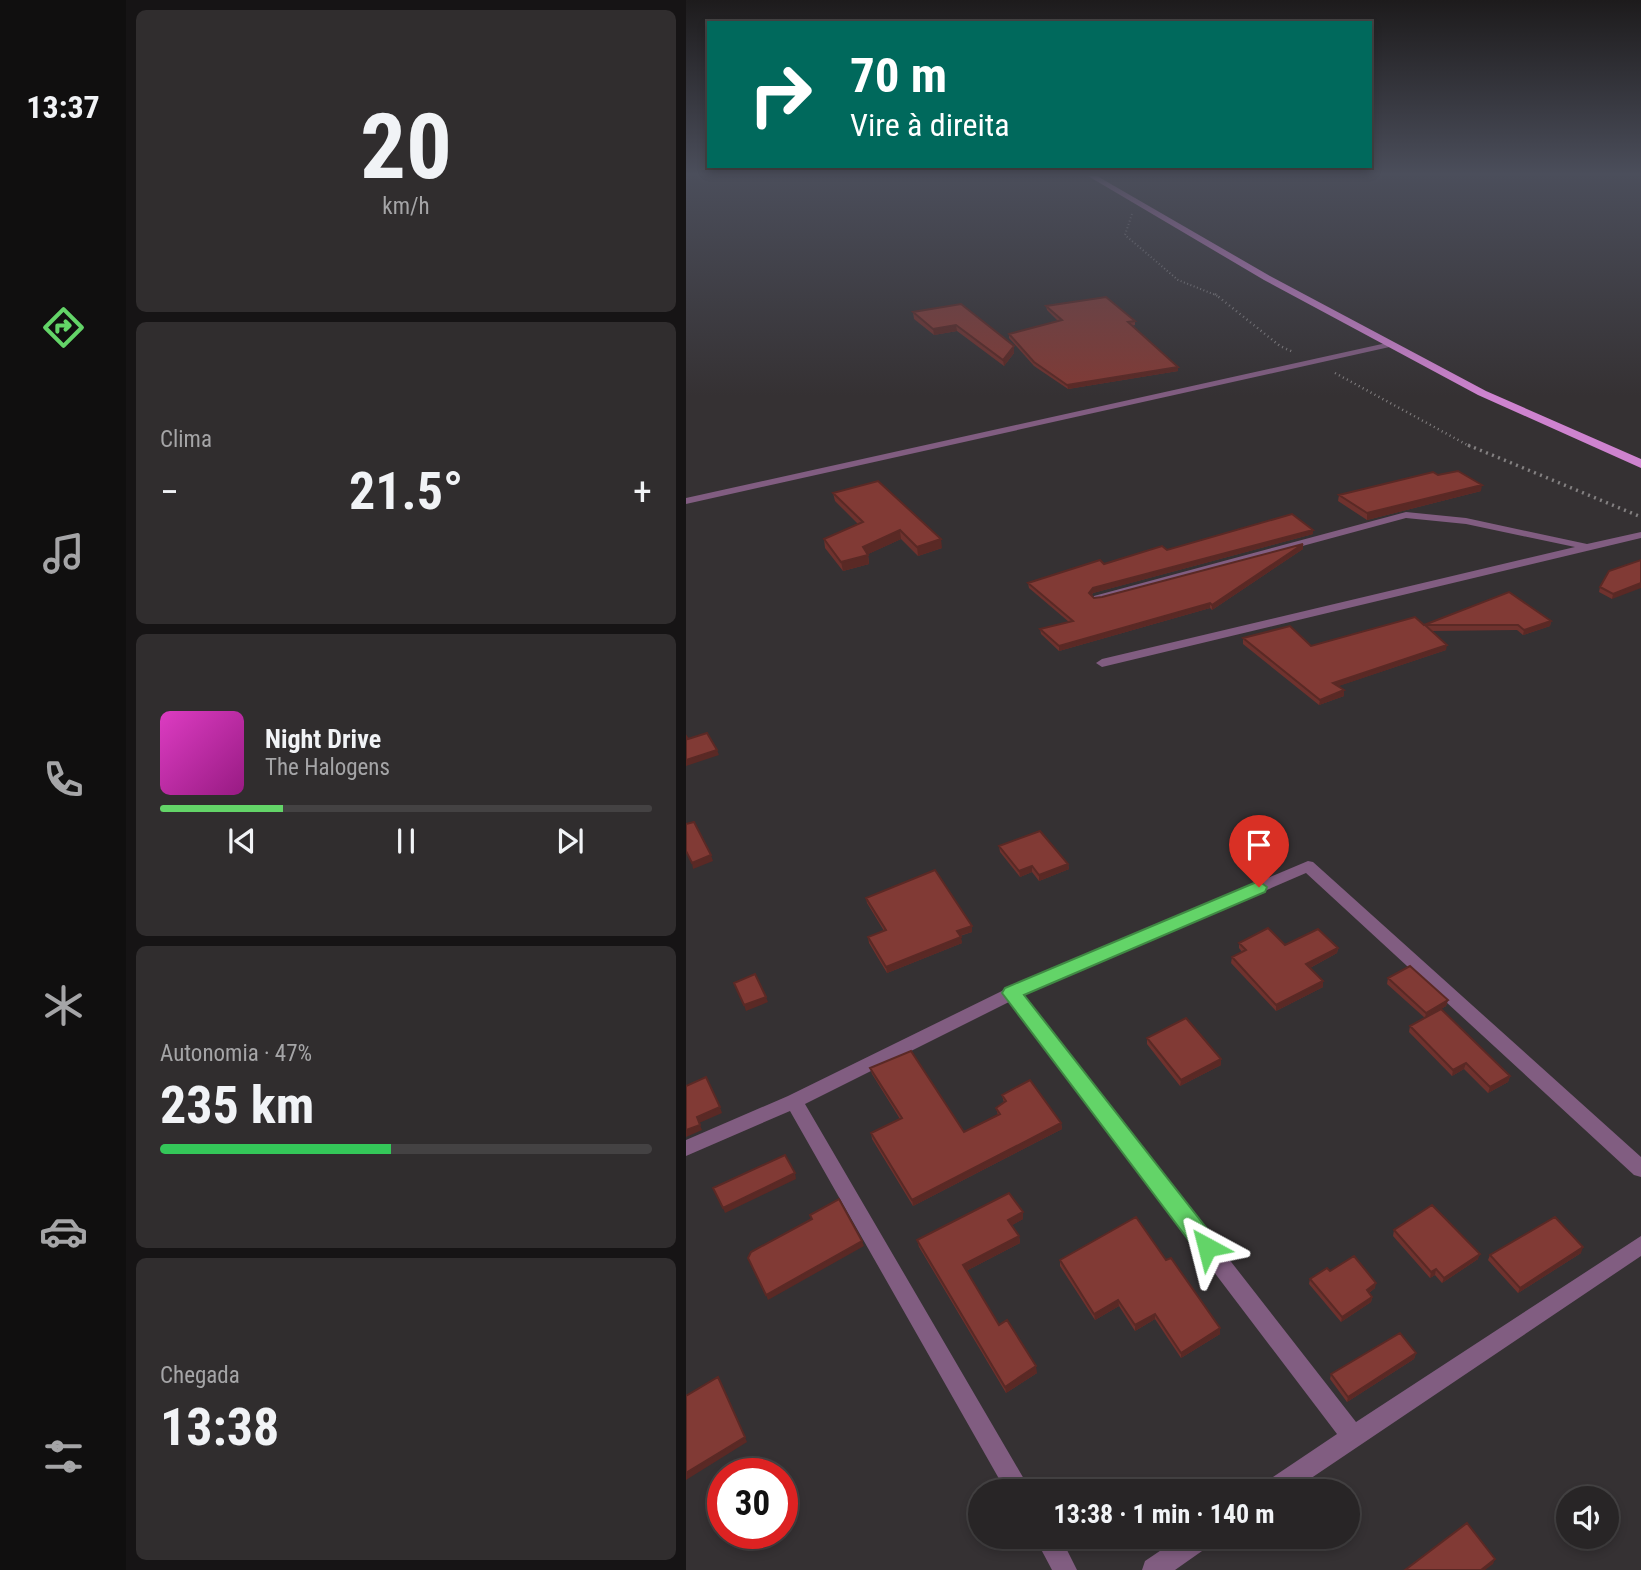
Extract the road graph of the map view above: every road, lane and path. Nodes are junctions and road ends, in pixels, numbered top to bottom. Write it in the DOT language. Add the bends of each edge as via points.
graph roads {
  1 [pos="1142,249"];
  2 [pos="1222,249"];
  3 [pos="1391,344"];
  4 [pos="1315,361"];
  5 [pos="1641,464"];
  6 [pos="686,501"];
  7 [pos="1641,517"];
  8 [pos="1641,535"];
  9 [pos="1587,547"];
  10 [pos="1098,598"];
  11 [pos="1102,663"];
  12 [pos="1012,993"];
  13 [pos="794,1101"];
  14 [pos="686,1148"];
  15 [pos="1641,1169"];
  16 [pos="1641,1245"];
  17 [pos="1353,1437"];
  18 [pos="1013,1479"];
  19 [pos="1290,1479"];
  20 [pos="1053,1549"];
  21 [pos="1185,1549"];
  22 [pos="1065,1570"];
  23 [pos="1154,1570"];
  1 -- 4 [label="path" via="1178,280 1217,295 1280,346"];
  2 -- 3 [label="main road"];
  3 -- 4 [label="street"];
  3 -- 5 [label="main road" via="1482,393"];
  4 -- 6 [label="street"];
  4 -- 7 [label="path" via="1471,447"];
  8 -- 9 [label="street"];
  9 -- 10 [label="street" via="1466,521 1406,515"];
  9 -- 11 [label="street"];
  12 -- 13 [label="street"];
  12 -- 15 [label="street" via="1308,866"];
  12 -- 17 [label="street"];
  13 -- 14 [label="street"];
  13 -- 18 [label="street"];
  16 -- 17 [label="street"];
  17 -- 19 [label="street"];
  20 -- 22 [label="street"];
  21 -- 23 [label="street"];
}
